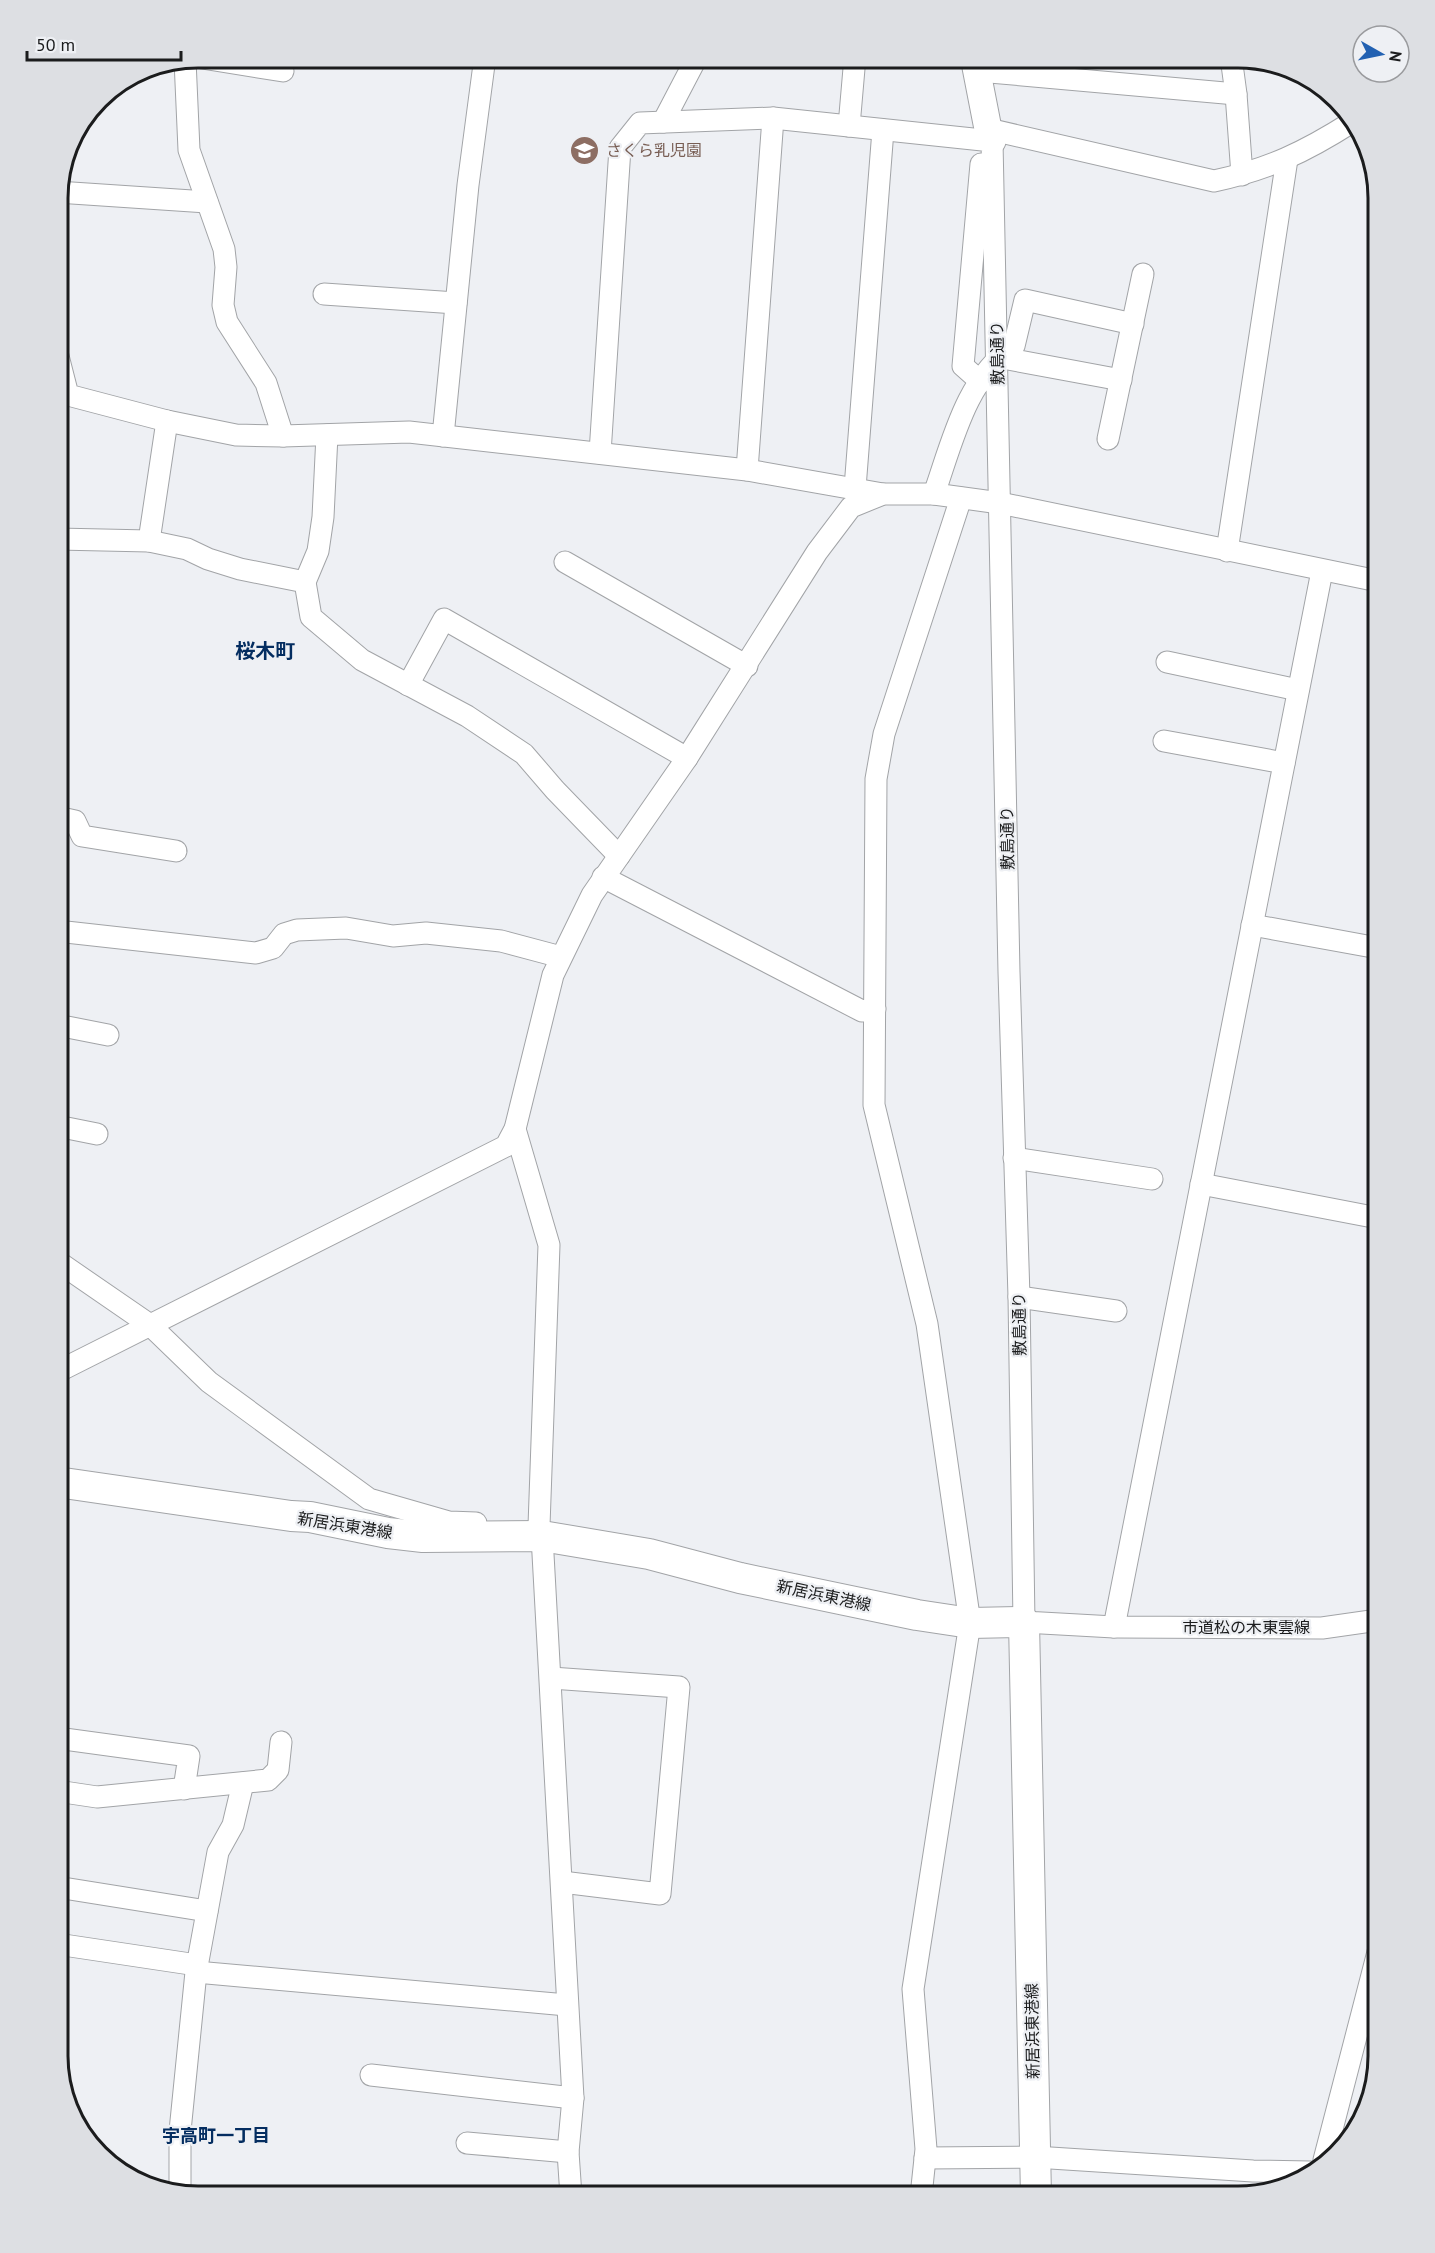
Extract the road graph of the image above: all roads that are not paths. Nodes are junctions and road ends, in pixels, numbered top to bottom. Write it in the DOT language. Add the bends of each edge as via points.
graph roads {
  1 [pos="264,68"];
  2 [pos="484,68"];
  3 [pos="691,68"];
  4 [pos="854,68"];
  5 [pos="977,68"];
  6 [pos="1011,68"];
  7 [pos="1232,68"];
  8 [pos="184,69"];
  9 [pos="283,71"];
  10 [pos="1236,94"];
  11 [pos="774,118"];
  12 [pos="663,122"];
  13 [pos="849,126"];
  14 [pos="1346,126"];
  15 [pos="883,130"];
  16 [pos="988,136"];
  17 [pos="1287,159"];
  18 [pos="1242,175"];
  19 [pos="68,193"];
  20 [pos="207,202"];
  21 [pos="1143,274"];
  22 [pos="324,294"];
  23 [pos="456,303"];
  24 [pos="1133,324"];
  25 [pos="998,357"];
  26 [pos="1121,380"];
  27 [pos="981,382"];
  28 [pos="68,395"];
  29 [pos="167,421"];
  30 [pos="327,435"];
  31 [pos="283,436"];
  32 [pos="443,436"];
  33 [pos="1108,439"];
  34 [pos="600,453"];
  35 [pos="747,470"];
  36 [pos="855,488"];
  37 [pos="883,494"];
  38 [pos="934,494"];
  39 [pos="960,498"];
  40 [pos="1000,503"];
  41 [pos="68,539"];
  42 [pos="149,541"];
  43 [pos="1227,551"];
  44 [pos="565,562"];
  45 [pos="1322,570"];
  46 [pos="1368,579"];
  47 [pos="305,582"];
  48 [pos="1167,662"];
  49 [pos="747,666"];
  50 [pos="408,685"];
  51 [pos="1298,690"];
  52 [pos="1164,741"];
  53 [pos="687,758"];
  54 [pos="1284,763"];
  55 [pos="68,819"];
  56 [pos="176,851"];
  57 [pos="619,856"];
  58 [pos="603,877"];
  59 [pos="1252,925"];
  60 [pos="68,932"];
  61 [pos="1368,946"];
  62 [pos="561,957"];
  63 [pos="875,1009"];
  64 [pos="68,1027"];
  65 [pos="108,1035"];
  66 [pos="68,1128"];
  67 [pos="515,1129"];
  68 [pos="97,1134"];
  69 [pos="1014,1158"];
  70 [pos="1152,1179"];
  71 [pos="1201,1184"];
  72 [pos="1368,1216"];
  73 [pos="68,1269"];
  74 [pos="1019,1297"];
  75 [pos="1116,1311"];
  76 [pos="150,1325"];
  77 [pos="68,1366"];
  78 [pos="68,1484"];
  79 [pos="541,1531"];
  80 [pos="1368,1621"];
  81 [pos="1024,1622"];
  82 [pos="970,1623"];
  83 [pos="1114,1627"];
  84 [pos="551,1678"];
  85 [pos="68,1740"];
  86 [pos="281,1742"];
  87 [pos="243,1783"];
  88 [pos="184,1789"];
  89 [pos="68,1793"];
  90 [pos="562,1882"];
  91 [pos="68,1889"];
  92 [pos="207,1911"];
  93 [pos="68,1946"];
  94 [pos="197,1969"];
  95 [pos="1368,1991"];
  96 [pos="567,2005"];
  97 [pos="371,2075"];
  98 [pos="573,2098"];
  99 [pos="467,2143"];
  100 [pos="1327,2149"];
  101 [pos="568,2152"];
  102 [pos="1035,2157"];
  103 [pos="925,2158"];
  104 [pos="1295,2172"];
  105 [pos="180,2184"];
  106 [pos="570,2185"];
  107 [pos="922,2186"];
  108 [pos="1036,2186"];
  1 -- 9 [label="street"];
  2 -- 23 [label="street"];
  3 -- 12 [label="street"];
  4 -- 13 [label="street"];
  5 -- 16 [label="street, 敷島通り"];
  6 -- 10 [label="street"];
  7 -- 10 [label="street"];
  8 -- 20 [label="street" via="189,150"];
  10 -- 18 [label="street"];
  11 -- 12 [label="street"];
  11 -- 13 [label="street"];
  11 -- 35 [label="street"];
  12 -- 34 [label="street" via="640,123 620,148"];
  13 -- 15 [label="street"];
  14 -- 17 [label="street"];
  15 -- 16 [label="street"];
  15 -- 36 [label="street"];
  16 -- 18 [label="street" via="1214,181"];
  16 -- 25 [label="street, 敷島通り"];
  16 -- 27 [label="street" via="963,366"];
  17 -- 18 [label="street"];
  17 -- 43 [label="street"];
  19 -- 20 [label="street"];
  20 -- 31 [label="street" via="224,249 223,305 227,322 266,383"];
  21 -- 24 [label="street"];
  22 -- 23 [label="street"];
  23 -- 32 [label="street"];
  24 -- 25 [label="street" via="1025,300 1014,346"];
  24 -- 26 [label="street"];
  25 -- 26 [label="street"];
  25 -- 27 [label="street"];
  25 -- 40 [label="street, 敷島通り"];
  26 -- 33 [label="street"];
  27 -- 38 [label="street" via="968,402"];
  28 -- 29 [label="street"];
  29 -- 31 [label="street" via="236,435"];
  29 -- 42 [label="street"];
  30 -- 31 [label="street"];
  30 -- 32 [label="street" via="410,432"];
  30 -- 47 [label="street" via="318,551"];
  32 -- 34 [label="street"];
  34 -- 35 [label="street"];
  35 -- 36 [label="street"];
  36 -- 37 [label="street"];
  37 -- 38 [label="street"];
  37 -- 49 [label="street" via="851,507 811,560"];
  38 -- 39 [label="street"];
  39 -- 40 [label="street"];
  39 -- 63 [label="street" via="884,734 876,779"];
  40 -- 43 [label="street"];
  40 -- 69 [label="street, 敷島通り"];
  41 -- 42 [label="street"];
  42 -- 47 [label="street" via="187,549 240,569"];
  43 -- 45 [label="street"];
  44 -- 49 [label="street"];
  45 -- 46 [label="street"];
  45 -- 51 [label="street"];
  47 -- 50 [label="street" via="311,617 362,660"];
  48 -- 51 [label="street"];
  49 -- 53 [label="street"];
  50 -- 53 [label="street" via="444,619"];
  50 -- 57 [label="street" via="467,716 524,754"];
  51 -- 54 [label="street"];
  52 -- 54 [label="street"];
  53 -- 57 [label="street"];
  54 -- 59 [label="street"];
  55 -- 56 [label="street" via="75,821 82,836"];
  57 -- 58 [label="street"];
  58 -- 62 [label="street"];
  58 -- 63 [label="street" via="861,1011"];
  59 -- 61 [label="street"];
  59 -- 71 [label="street"];
  60 -- 62 [label="street" via="256,953 273,948 284,934 297,930 346,928 393,936 426,933 501,941"];
  62 -- 67 [label="street" via="553,975"];
  63 -- 82 [label="street" via="874,1105 927,1324"];
  64 -- 65 [label="street"];
  66 -- 68 [label="street"];
  67 -- 76 [label="street" via="506,1146"];
  67 -- 79 [label="street" via="549,1245"];
  69 -- 70 [label="street"];
  69 -- 74 [label="street, 敷島通り"];
  71 -- 72 [label="street"];
  71 -- 83 [label="street"];
  73 -- 76 [label="street"];
  74 -- 75 [label="street"];
  74 -- 81 [label="street, 敷島通り"];
  76 -- 77 [label="street"];
  76 -- 79 [label="street" via="209,1382 369,1499 449,1522"];
  78 -- 79 [label="main road, 新居浜東港線" via="423,1537"];
  79 -- 82 [label="main road, 新居浜東港線" via="740,1578"];
  79 -- 84 [label="street"];
  80 -- 83 [label="street, 市道松の木東雲線" via="1322,1628"];
  81 -- 82 [label="main road, 新居浜東港線"];
  81 -- 83 [label="street, 市道松の木東雲線"];
  81 -- 102 [label="main road, 新居浜東港線"];
  82 -- 103 [label="street" via="913,1989"];
  84 -- 90 [label="street"];
  84 -- 90 [label="street" via="679,1687 660,1894"];
  85 -- 88 [label="street" via="189,1756"];
  86 -- 87 [label="street" via="278,1770 268,1780"];
  87 -- 88 [label="street"];
  87 -- 92 [label="street" via="233,1825 218,1852"];
  88 -- 89 [label="street" via="97,1797"];
  90 -- 96 [label="street"];
  91 -- 92 [label="street"];
  92 -- 94 [label="street"];
  93 -- 94 [label="street"];
  94 -- 96 [label="street"];
  94 -- 105 [label="street" via="180,2131"];
  95 -- 100 [label="street"];
  96 -- 98 [label="street"];
  97 -- 98 [label="street"];
  98 -- 101 [label="street"];
  99 -- 101 [label="street"];
  101 -- 106 [label="street"];
  102 -- 103 [label="street"];
  102 -- 104 [label="street"];
  102 -- 108 [label="main road, 新居浜東港線"];
  103 -- 107 [label="street"];
}
